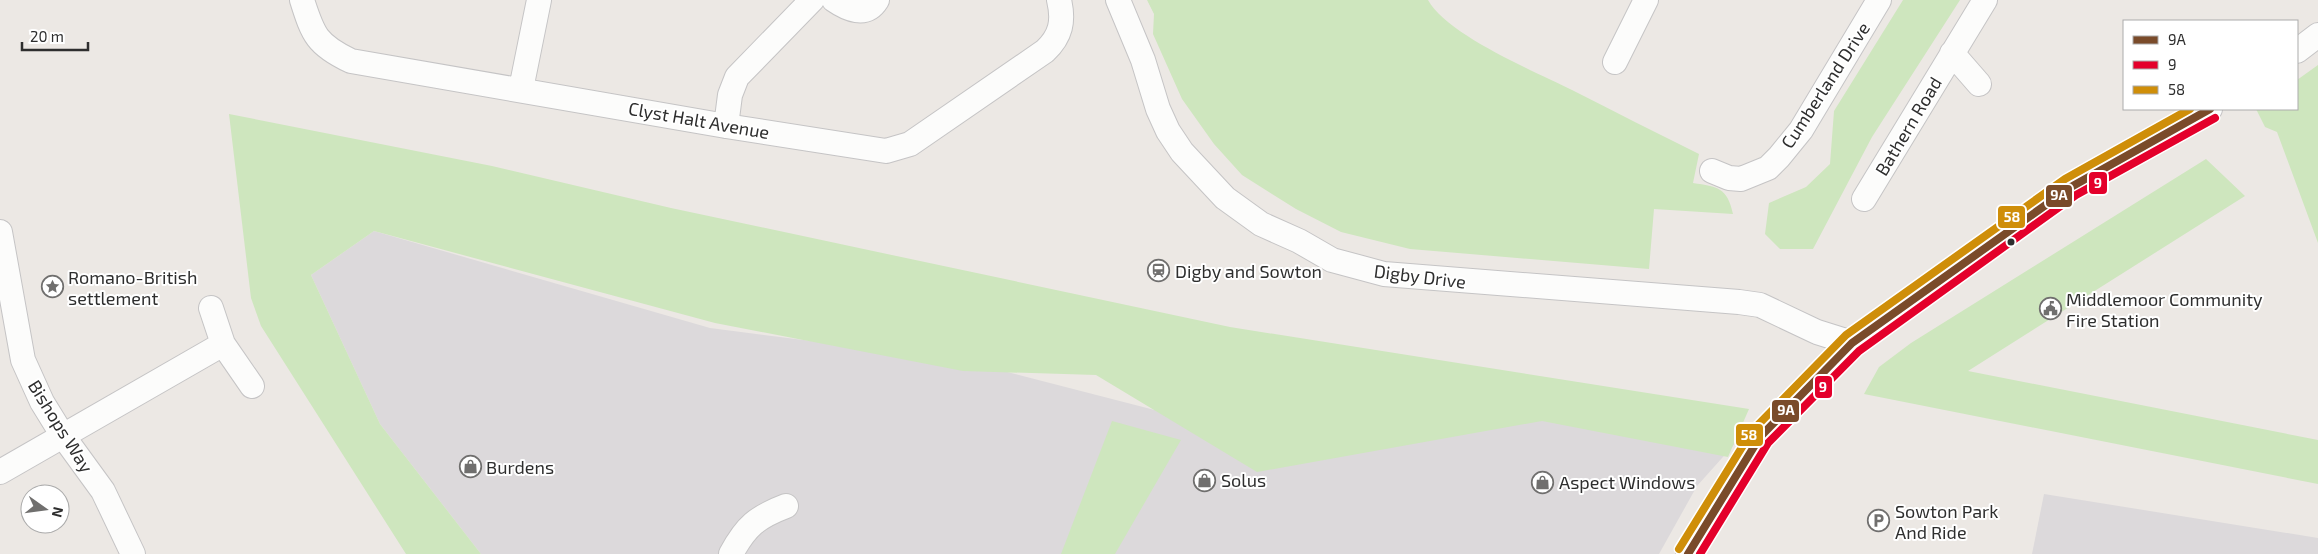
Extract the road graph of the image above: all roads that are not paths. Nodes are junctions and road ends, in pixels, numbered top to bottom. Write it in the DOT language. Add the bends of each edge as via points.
graph roads {
  1 [pos="302,0"];
  2 [pos="538,0"];
  3 [pos="812,0"];
  4 [pos="834,0"];
  5 [pos="877,0"];
  6 [pos="1059,0"];
  7 [pos="1118,0"];
  8 [pos="1646,0"];
  9 [pos="1879,0"];
  10 [pos="1985,0"];
  11 [pos="2318,35"];
  12 [pos="2298,50"];
  13 [pos="1952,53"];
  14 [pos="1615,62"];
  15 [pos="1979,84"];
  16 [pos="521,89"];
  17 [pos="2208,110"];
  18 [pos="726,126"];
  19 [pos="1712,171"];
  20 [pos="1864,198"];
  21 [pos="0,232"];
  22 [pos="4,279"];
  23 [pos="211,308"];
  24 [pos="1852,343"];
  25 [pos="223,344"];
  26 [pos="252,386"];
  27 [pos="63,436"];
  28 [pos="0,472"];
  29 [pos="786,506"];
  30 [pos="133,554"];
  31 [pos="732,554"];
  32 [pos="1688,554"];
  1 -- 16 [label="street, Clyst Halt Avenue" via="311,29 330,51 351,61"];
  2 -- 16 [label="street"];
  3 -- 18 [label="street" via="737,77 730,95"];
  4 -- 5 [label="street" via="852,11 868,8"];
  6 -- 18 [label="street, Clyst Halt Avenue" via="1061,29 1050,47 910,144 886,151 872,150"];
  7 -- 24 [label="street, Digby Drive" via="1143,60 1158,109 1182,152 1225,198 1261,224 1332,260 1384,274 1738,302 1760,306 1817,332"];
  8 -- 14 [label="street"];
  9 -- 19 [label="street, Cumberland Drive" via="1801,130 1779,157 1768,168 1741,179"];
  10 -- 13 [label="street, Bathern Road"];
  11 -- 12 [label="street"];
  13 -- 15 [label="street, Bathern Road"];
  13 -- 20 [label="street, Bathern Road"];
  16 -- 18 [label="street, Clyst Halt Avenue"];
  17 -- 24 [label="street" via="2071,188"];
  21 -- 22 [label="street, Bishops Way"];
  22 -- 27 [label="street, Bishops Way" via="30,380"];
  23 -- 25 [label="street"];
  24 -- 32 [label="street" via="1760,437"];
  25 -- 26 [label="street"];
  25 -- 27 [label="street"];
  27 -- 28 [label="street"];
  27 -- 30 [label="street, Bishops Way" via="102,491"];
  29 -- 31 [label="street" via="748,526"];
}
